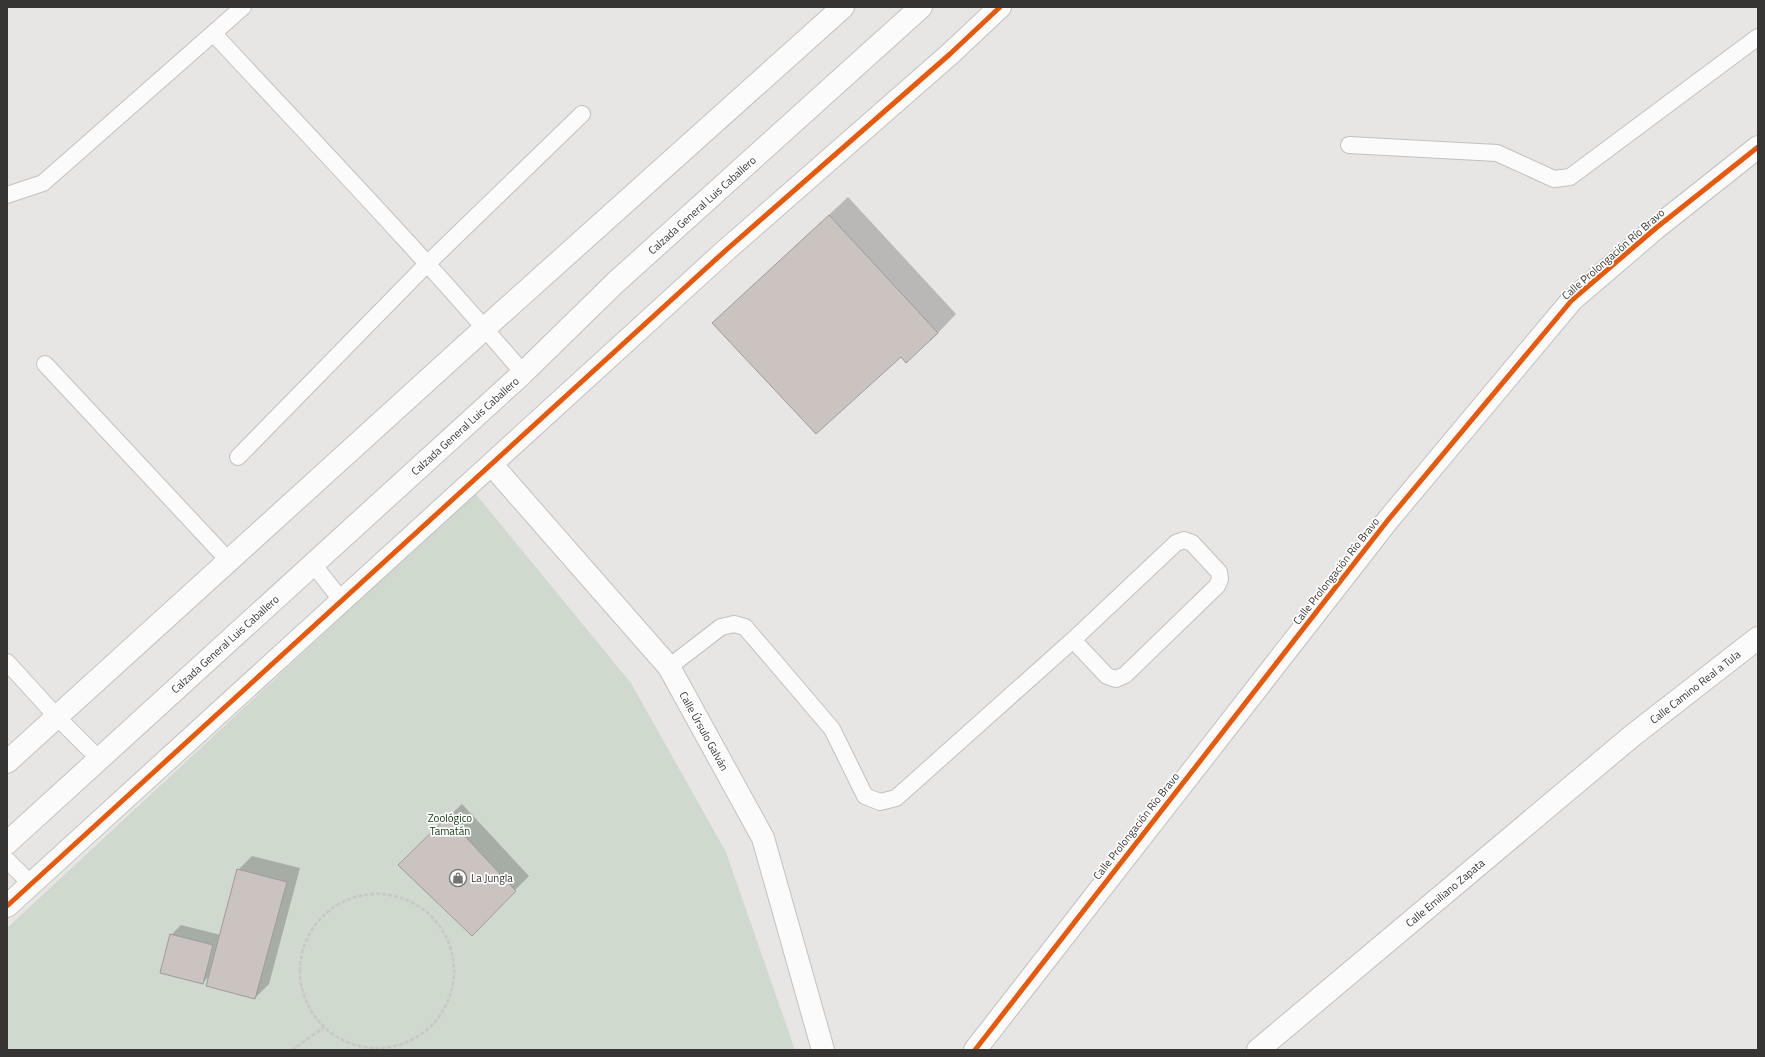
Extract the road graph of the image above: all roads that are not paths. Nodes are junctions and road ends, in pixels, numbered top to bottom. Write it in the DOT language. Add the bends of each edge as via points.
graph roads {
  1 [pos="243,7"];
  2 [pos="843,7"];
  3 [pos="921,7"];
  4 [pos="1000,7"];
  5 [pos="214,34"];
  6 [pos="1758,37"];
  7 [pos="582,114"];
  8 [pos="1349,145"];
  9 [pos="1758,147"];
  10 [pos="7,195"];
  11 [pos="427,264"];
  12 [pos="485,328"];
  13 [pos="45,364"];
  14 [pos="523,373"];
  15 [pos="238,457"];
  16 [pos="492,465"];
  17 [pos="229,561"];
  18 [pos="313,564"];
  19 [pos="342,601"];
  20 [pos="1758,638"];
  21 [pos="1073,640"];
  22 [pos="7,662"];
  23 [pos="669,668"];
  24 [pos="57,717"];
  25 [pos="1632,736"];
  26 [pos="99,759"];
  27 [pos="7,762"];
  28 [pos="7,843"];
  29 [pos="7,860"];
  30 [pos="31,884"];
  31 [pos="7,906"];
  32 [pos="823,1050"];
  33 [pos="975,1050"];
  34 [pos="1258,1050"];
  1 -- 5 [label="lane"];
  2 -- 12 [label="street"];
  3 -- 14 [label="street, Calzada General Luis Caballero" via="615,283"];
  4 -- 16 [label="street" via="725,251"];
  5 -- 10 [label="lane" via="43,183"];
  5 -- 11 [label="lane"];
  6 -- 8 [label="lane" via="1570,177 1554,179 1497,153"];
  7 -- 11 [label="lane"];
  9 -- 33 [label="street, Calle Prolongación Río Bravo" via="1656,228 1572,300 1388,520"];
  11 -- 12 [label="lane"];
  11 -- 15 [label="lane"];
  12 -- 14 [label="lane"];
  12 -- 17 [label="street"];
  13 -- 17 [label="lane"];
  14 -- 18 [label="street, Calzada General Luis Caballero"];
  16 -- 19 [label="street"];
  16 -- 23 [label="street, Calle Úrsulo Galván"];
  17 -- 24 [label="street"];
  18 -- 19 [label="lane"];
  18 -- 26 [label="street, Calzada General Luis Caballero"];
  19 -- 30 [label="street"];
  20 -- 25 [label="street, Calle Camino Real a Tula"];
  21 -- 21 [label="lane" via="1176,544 1184,540 1192,543 1219,572 1218,586 1125,675 1116,679 1107,676"];
  21 -- 23 [label="lane" via="896,798 880,802 865,796 832,730 745,627 734,624 721,627"];
  22 -- 24 [label="lane"];
  23 -- 32 [label="street, Calle Úrsulo Galván" via="762,838"];
  24 -- 26 [label="lane"];
  24 -- 27 [label="street"];
  25 -- 34 [label="street, Calle Emiliano Zapata"];
  26 -- 28 [label="street, Calzada General Luis Caballero"];
  29 -- 30 [label="lane"];
  30 -- 31 [label="street"];
}
